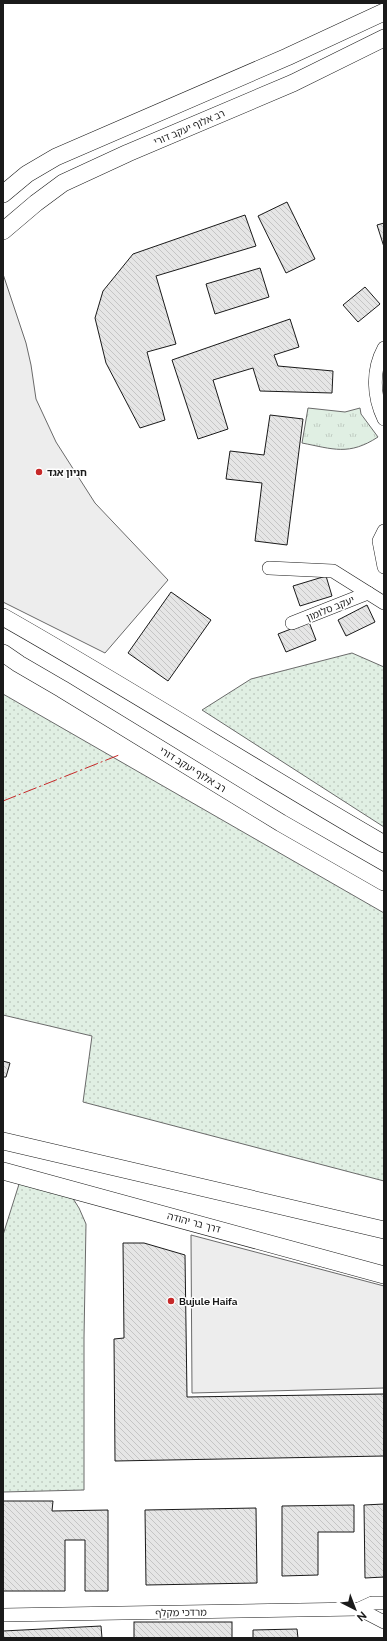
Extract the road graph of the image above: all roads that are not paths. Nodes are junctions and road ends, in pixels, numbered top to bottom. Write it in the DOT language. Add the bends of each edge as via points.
graph roads {
  1 [pos="384,12"];
  2 [pos="384,38"];
  3 [pos="3,194"];
  4 [pos="3,231"];
  5 [pos="384,348"];
  6 [pos="384,419"];
  7 [pos="384,531"];
  8 [pos="384,567"];
  9 [pos="269,568"];
  10 [pos="368,593"];
  11 [pos="384,603"];
  12 [pos="3,617"];
  13 [pos="292,623"];
  14 [pos="3,653"];
  15 [pos="384,844"];
  16 [pos="384,882"];
  17 [pos="3,1140"];
  18 [pos="3,1170"];
  19 [pos="384,1230"];
  20 [pos="384,1275"];
  21 [pos="384,1603"];
  22 [pos="384,1608"];
  23 [pos="359,1610"];
  24 [pos="3,1615"];
  25 [pos="384,1619"];
  26 [pos="384,1622"];
  1 -- 3 [label="main road" via="288,57 56,157 27,174"];
  2 -- 4 [label="main road, רב אלוף יעקב דורי" via="293,83 63,183 36,202"];
  5 -- 6 [label="street" via="376,374 375,391"];
  7 -- 8 [label="street" via="379,541"];
  9 -- 10 [label="street, יעקב סלומון" via="333,571"];
  10 -- 11 [label="street, יעקב סלומון"];
  10 -- 13 [label="street, יעקב סלומון"];
  12 -- 15 [label="main road" via="78,659 297,794"];
  14 -- 16 [label="main road, רב אלוף יעקב דורי" via="281,824"];
  17 -- 19 [label="main road"];
  18 -- 20 [label="main road, דרך בר יהודה"];
  21 -- 23 [label="street, מרדכי מקלף" via="372,1603"];
  22 -- 25 [label="street"];
  23 -- 24 [label="street, מרדכי מקלף"];
  23 -- 26 [label="street, מרדכי מקלף"];
}
